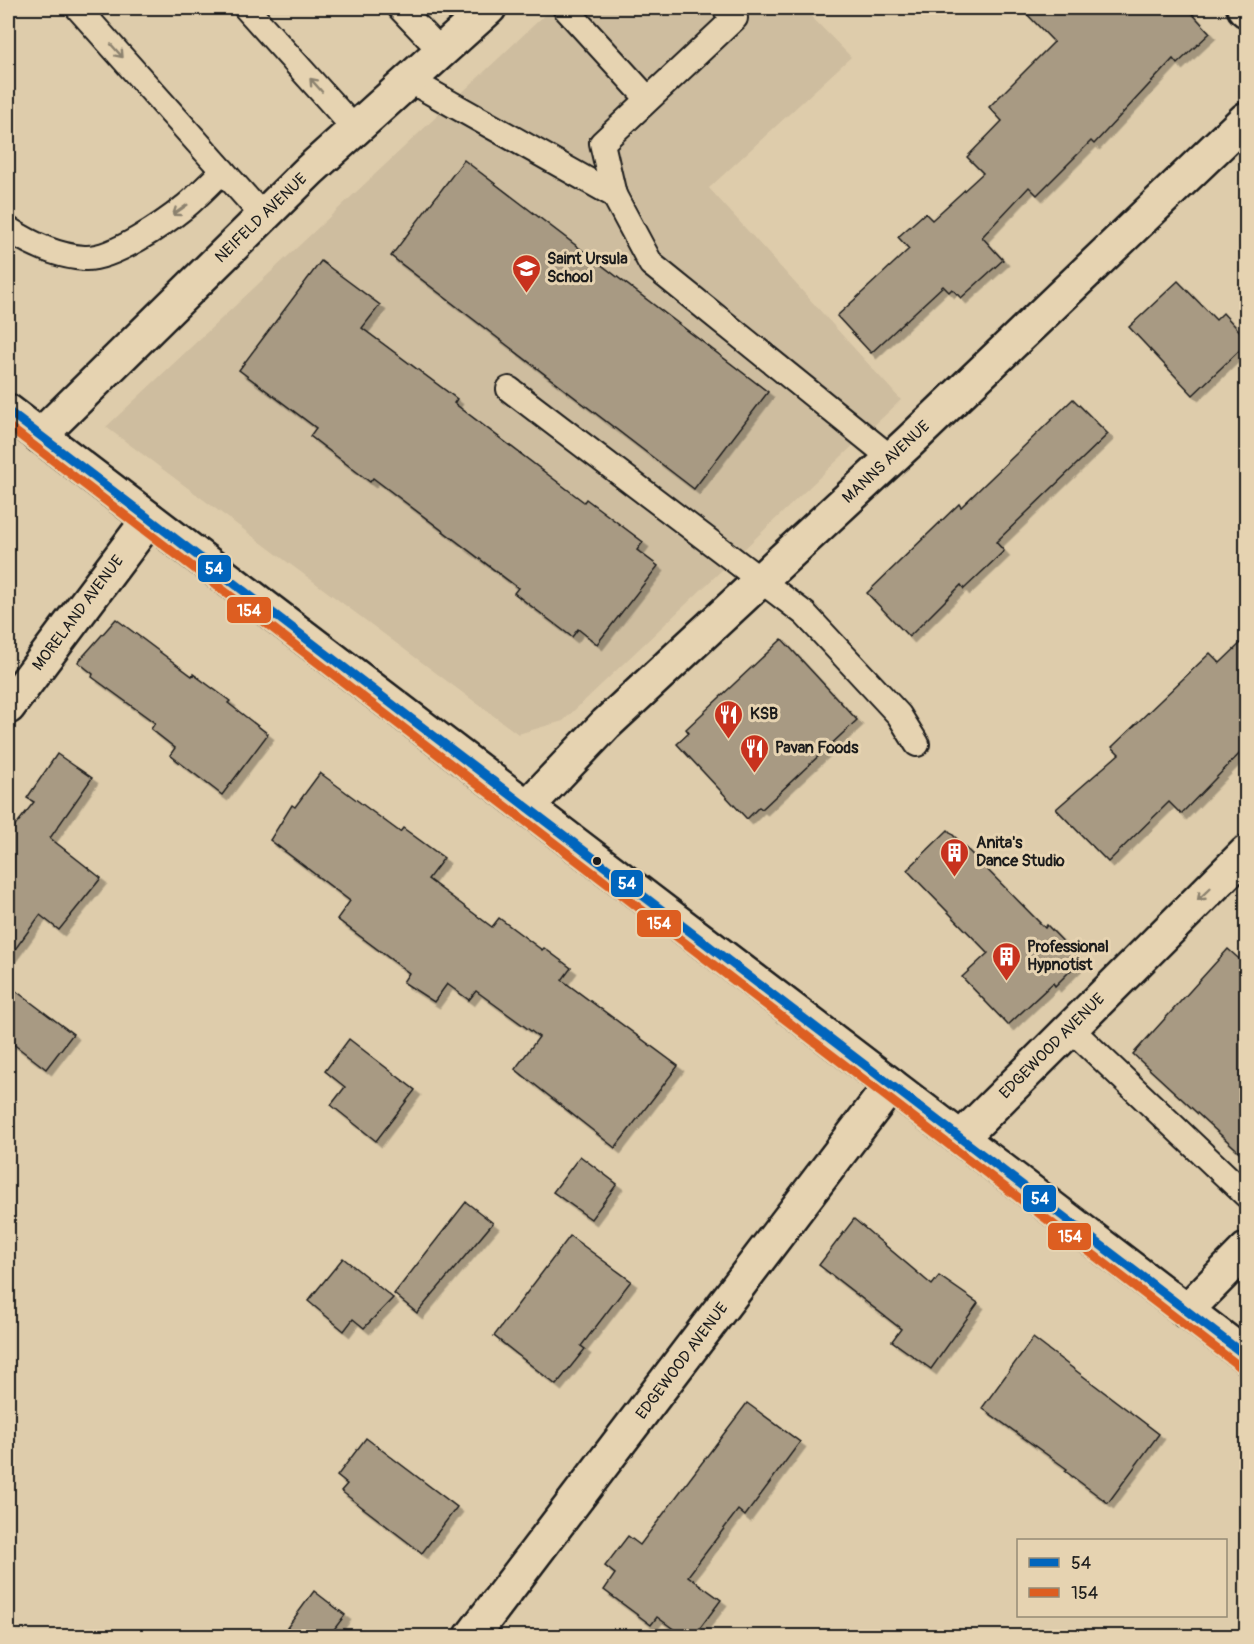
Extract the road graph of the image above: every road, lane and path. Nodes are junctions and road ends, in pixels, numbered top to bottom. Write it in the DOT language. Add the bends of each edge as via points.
graph roads {
  1 [pos="78,8"];
  2 [pos="246,8"];
  3 [pos="400,8"];
  4 [pos="489,8"];
  5 [pos="565,8"];
  6 [pos="725,8"];
  7 [pos="441,51"];
  8 [pos="409,81"];
  9 [pos="648,99"];
  10 [pos="1246,119"];
  11 [pos="355,129"];
  12 [pos="223,171"];
  13 [pos="614,195"];
  14 [pos="263,216"];
  15 [pos="8,229"];
  16 [pos="509,389"];
  17 [pos="8,411"];
  18 [pos="40,436"];
  19 [pos="891,458"];
  20 [pos="149,519"];
  21 [pos="760,578"];
  22 [pos="8,707"];
  23 [pos="917,744"];
  24 [pos="527,807"];
  25 [pos="1246,854"];
  26 [pos="1070,1028"];
  27 [pos="891,1085"];
  28 [pos="961,1138"];
  29 [pos="1246,1195"];
  30 [pos="1246,1250"];
  31 [pos="1186,1311"];
  32 [pos="1246,1356"];
  33 [pos="472,1636"];
  1 -- 12 [label="lane, one-way"];
  11 -- 2 [label="lane, one-way"];
  3 -- 7 [label="lane"];
  4 -- 7 [label="street, NEIFELD AVENUE"];
  5 -- 9 [label="lane"];
  6 -- 9 [label="lane" via="735,18"];
  7 -- 8 [label="street, NEIFELD AVENUE"];
  8 -- 11 [label="street, NEIFELD AVENUE"];
  8 -- 13 [label="lane"];
  9 -- 13 [label="lane" via="602,142"];
  10 -- 19 [label="street, MANNS AVENUE"];
  11 -- 14 [label="street, NEIFELD AVENUE"];
  12 -- 14 [label="lane"];
  12 -- 15 [label="lane, one-way" via="186,206 113,253 87,258 59,254 29,243"];
  13 -- 19 [label="lane" via="651,264"];
  14 -- 18 [label="street, NEIFELD AVENUE"];
  16 -- 21 [label="lane"];
  17 -- 18 [label="street"];
  18 -- 20 [label="street"];
  19 -- 21 [label="street, MANNS AVENUE"];
  20 -- 22 [label="street, MORELAND AVENUE"];
  20 -- 24 [label="street"];
  21 -- 23 [label="lane" via="805,614 899,715"];
  21 -- 24 [label="street, MANNS AVENUE" via="592,738"];
  24 -- 27 [label="street"];
  25 -- 26 [label="street, EDGEWOOD AVENUE, one-way"];
  26 -- 28 [label="street, EDGEWOOD AVENUE"];
  26 -- 29 [label="lane"];
  27 -- 28 [label="street"];
  27 -- 33 [label="street, EDGEWOOD AVENUE"];
  28 -- 31 [label="street"];
  30 -- 31 [label="street"];
  31 -- 32 [label="street"];
}
